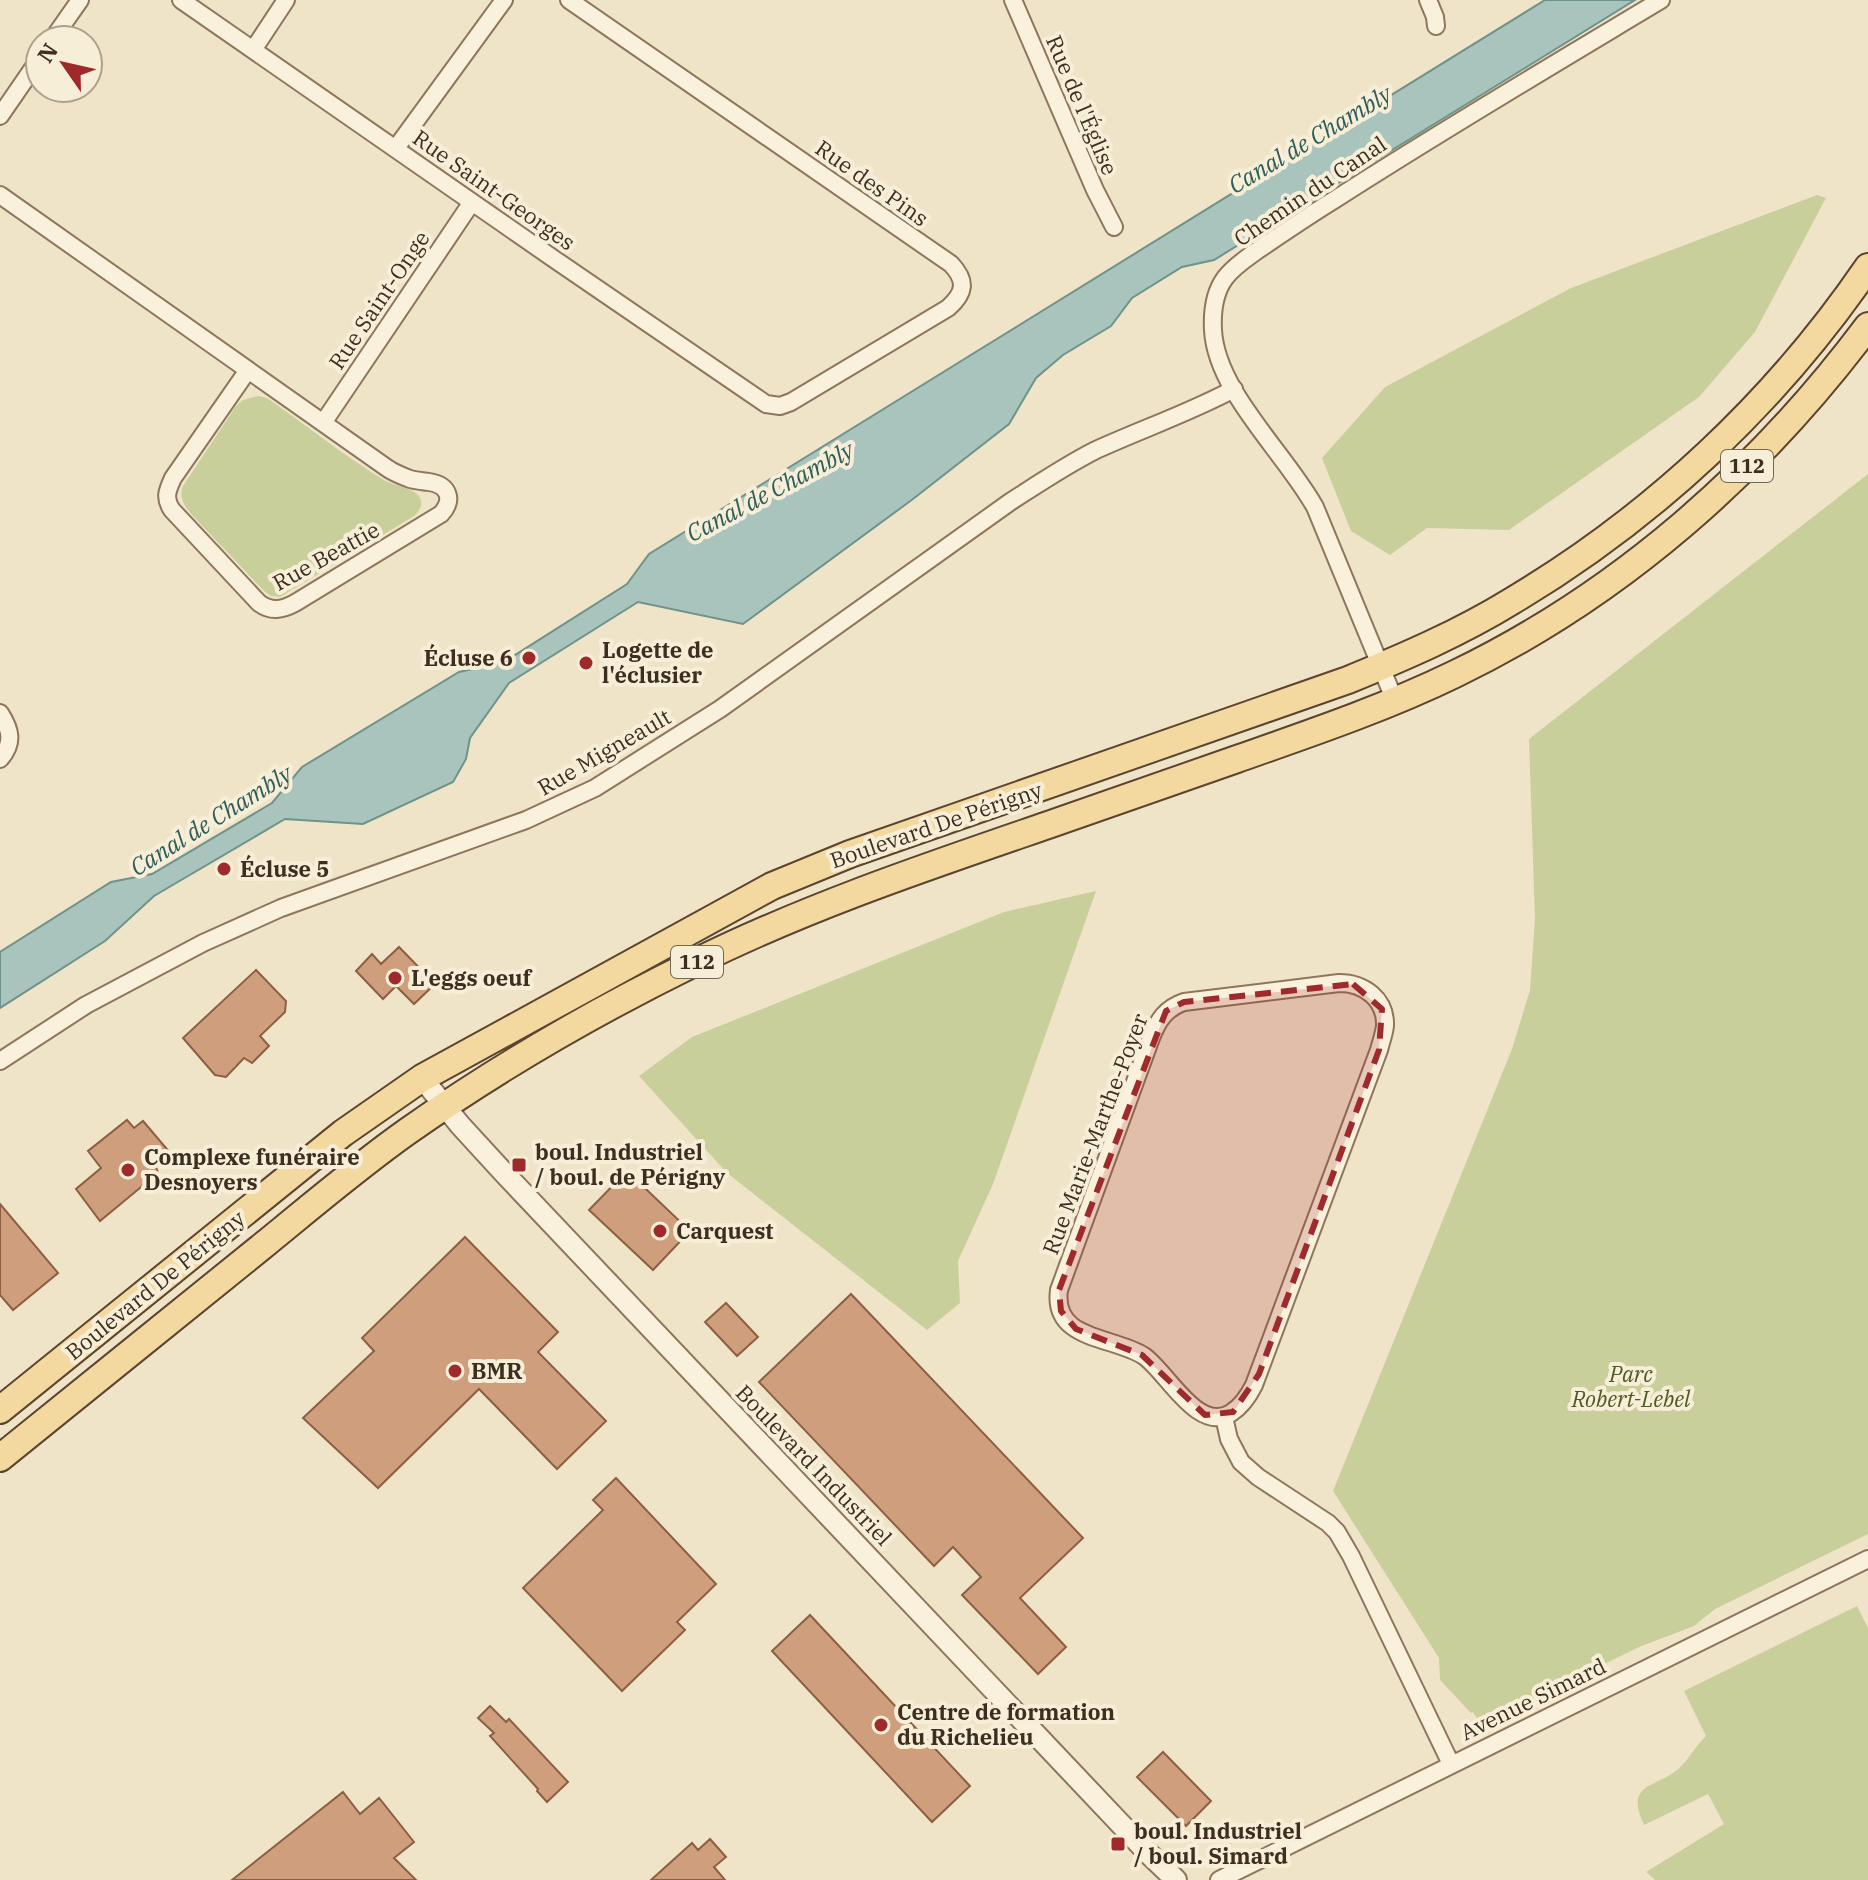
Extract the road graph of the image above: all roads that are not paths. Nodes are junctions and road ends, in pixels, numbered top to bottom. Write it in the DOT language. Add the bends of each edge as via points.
graph roads {
  1 [pos="80,0"];
  2 [pos="181,0"];
  3 [pos="286,0"];
  4 [pos="504,0"];
  5 [pos="569,0"];
  6 [pos="1013,0"];
  7 [pos="1428,0"];
  8 [pos="1661,0"];
  9 [pos="63,24"];
  10 [pos="1436,26"];
  11 [pos="253,50"];
  12 [pos="24,81"];
  13 [pos="0,116"];
  14 [pos="396,148"];
  15 [pos="0,195"];
  16 [pos="472,202"];
  17 [pos="1114,227"];
  18 [pos="1868,267"];
  19 [pos="1868,326"];
  20 [pos="248,370"];
  21 [pos="1234,389"];
  22 [pos="784,405"];
  23 [pos="323,423"];
  24 [pos="1382,667"];
  25 [pos="1395,701"];
  26 [pos="0,713"];
  27 [pos="0,759"];
  28 [pos="0,1061"];
  29 [pos="422,1078"];
  30 [pos="445,1107"];
  31 [pos="0,1410"];
  32 [pos="1224,1417"];
  33 [pos="0,1458"];
  34 [pos="1868,1559"];
  35 [pos="1451,1764"];
  36 [pos="1176,1880"];
  37 [pos="1219,1880"];
  1 -- 9 [label="street"];
  2 -- 11 [label="street, Rue Saint-Georges"];
  3 -- 11 [label="street"];
  4 -- 14 [label="street"];
  5 -- 22 [label="street, Rue des Pins" via="960,275 962,291 948,308"];
  6 -- 17 [label="street, Rue de l'Église"];
  7 -- 10 [label="street"];
  8 -- 21 [label="street, Chemin du Canal" via="1405,154 1240,263 1217,291 1213,306 1214,342"];
  11 -- 14 [label="street, Rue Saint-Georges"];
  12 -- 13 [label="street"];
  14 -- 16 [label="street, Rue Saint-Georges"];
  15 -- 20 [label="street, Rue Beattie"];
  16 -- 22 [label="street, Rue Saint-Georges" via="756,398"];
  16 -- 23 [label="street, Rue Saint-Onge"];
  18 -- 24 [label="main road, Boulevard De Périgny / 112" via="1780,380 1660,497 1510,602"];
  19 -- 25 [label="main road, Boulevard De Périgny / 112" via="1767,446 1649,552 1536,630"];
  20 -- 23 [label="street, Rue Beattie"];
  20 -- 23 [label="street, Rue Beattie" via="166,496 194,534 271,610 295,603 433,520 449,503 439,484 397,474"];
  21 -- 24 [label="street, Chemin du Canal" via="1315,507"];
  21 -- 28 [label="street, Rue Migneault" via="1097,450 1037,485 720,709 595,788 518,823 293,904 203,943 86,1005"];
  24 -- 25 [label="street, Chemin du Canal"];
  24 -- 29 [label="main road, Boulevard De Périgny / 112" via="795,875"];
  25 -- 30 [label="main road, Boulevard De Périgny / 112" via="888,880 776,925 576,1025"];
  26 -- 27 [label="street" via="10,738"];
  29 -- 30 [label="street, Boulevard Industriel"];
  29 -- 31 [label="main road, Boulevard De Périgny / 112" via="343,1133"];
  30 -- 33 [label="main road, Boulevard De Périgny / 112" via="336,1186"];
  30 -- 36 [label="street, Boulevard Industriel"];
  32 -- 32 [label="street, Rue Marie-Marthe-Poyer" via="1199,1412 1142,1355 1069,1324 1061,1311 1059,1290 1151,1038 1166,1011 1184,1002 1353,984 1370,993 1382,1009 1385,1029 1379,1050 1259,1374 1249,1397"];
  32 -- 35 [label="street" via="1241,1462 1328,1523 1345,1544"];
  34 -- 35 [label="street, Avenue Simard"];
  35 -- 37 [label="street, Avenue Simard"];
}
